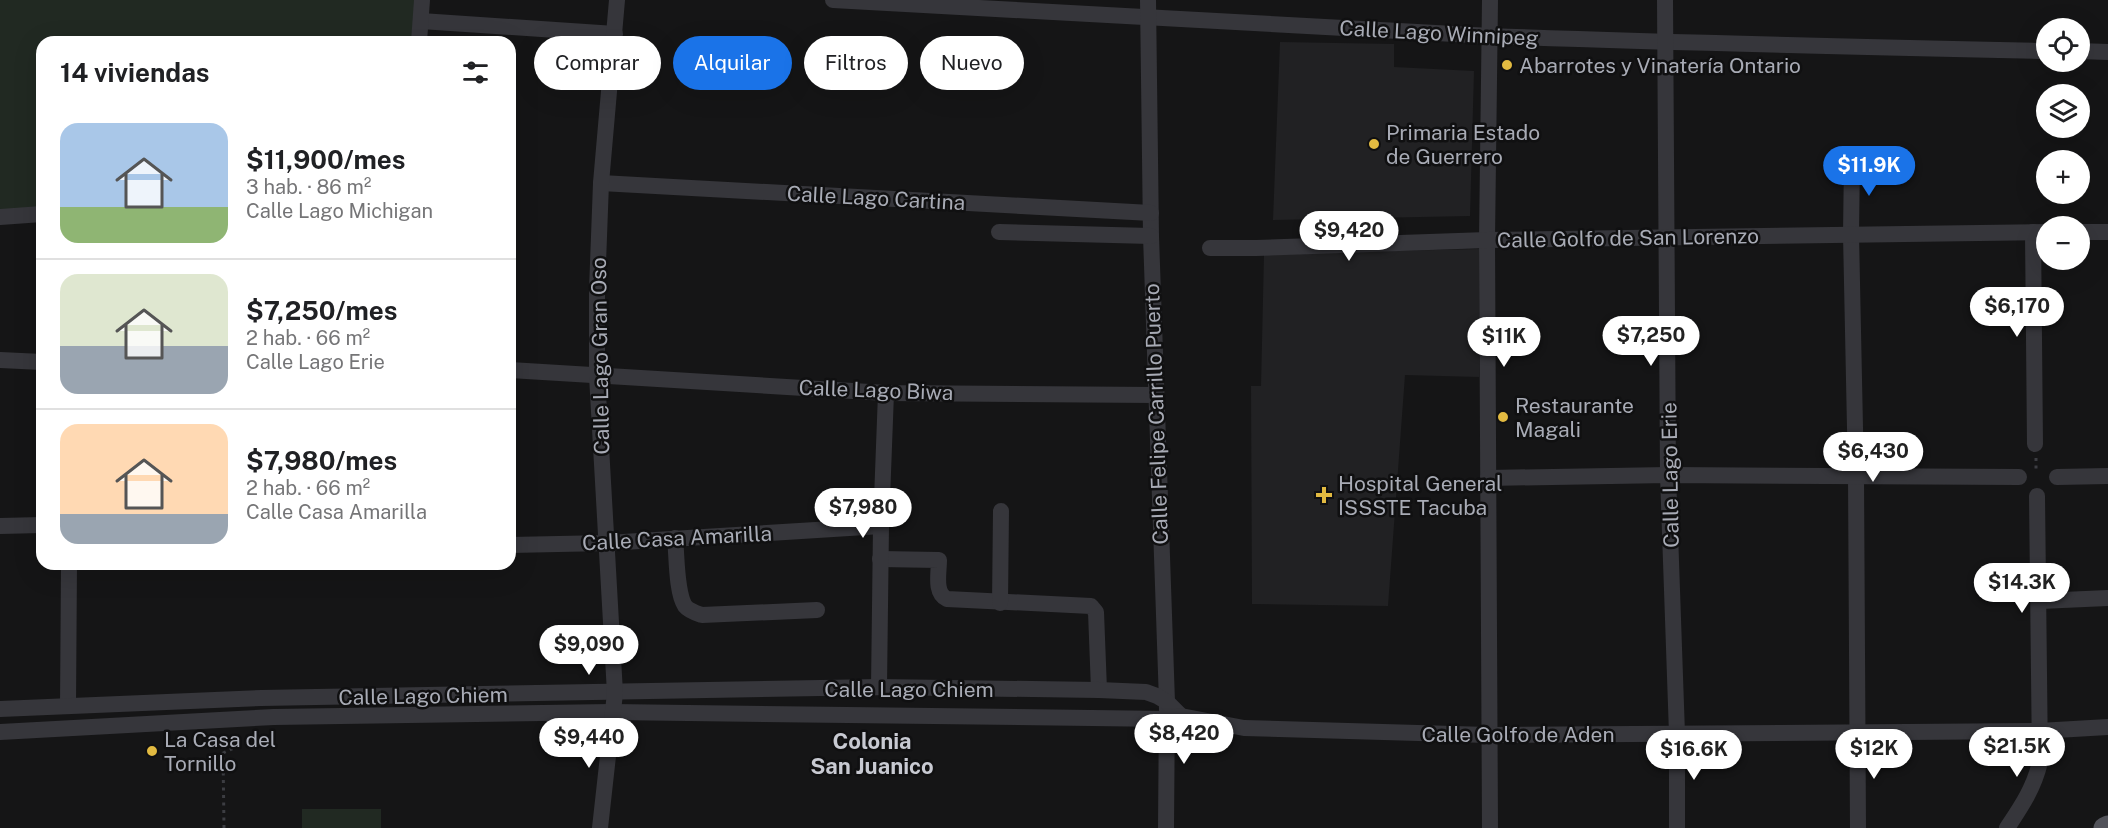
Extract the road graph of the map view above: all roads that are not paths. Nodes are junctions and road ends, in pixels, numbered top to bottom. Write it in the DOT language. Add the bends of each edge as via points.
graph roads {
  1 [pos="422,0"];
  2 [pos="617,0"];
  3 [pos="833,0"];
  4 [pos="1148,0"];
  5 [pos="1490,0"];
  6 [pos="1665,0"];
  7 [pos="1149,19"];
  8 [pos="421,21"];
  9 [pos="615,34"];
  10 [pos="420,36"];
  11 [pos="1490,36"];
  12 [pos="1666,42"];
  13 [pos="2036,51"];
  14 [pos="2090,51"];
  15 [pos="2108,52"];
  16 [pos="1852,159"];
  17 [pos="601,183"];
  18 [pos="1151,213"];
  19 [pos="36,214"];
  20 [pos="0,217"];
  21 [pos="2108,231"];
  22 [pos="999,232"];
  23 [pos="2036,232"];
  24 [pos="2090,232"];
  25 [pos="1851,234"];
  26 [pos="1151,237"];
  27 [pos="1667,237"];
  28 [pos="1487,240"];
  29 [pos="1210,248"];
  30 [pos="2038,270"];
  31 [pos="0,360"];
  32 [pos="36,362"];
  33 [pos="516,370"];
  34 [pos="597,376"];
  35 [pos="886,393"];
  36 [pos="1155,395"];
  37 [pos="2035,444"];
  38 [pos="1668,475"];
  39 [pos="1856,476"];
  40 [pos="2108,476"];
  41 [pos="2019,477"];
  42 [pos="2057,477"];
  43 [pos="1488,478"];
  44 [pos="2037,496"];
  45 [pos="1000,510"];
  46 [pos="36,525"];
  47 [pos="0,526"];
  48 [pos="881,526"];
  49 [pos="675,538"];
  50 [pos="607,543"];
  51 [pos="516,545"];
  52 [pos="880,559"];
  53 [pos="69,570"];
  54 [pos="2108,598"];
  55 [pos="2040,601"];
  56 [pos="1000,603"];
  57 [pos="817,610"];
  58 [pos="879,687"];
  59 [pos="1099,690"];
  60 [pos="615,693"];
  61 [pos="68,705"];
  62 [pos="0,709"];
  63 [pos="612,712"];
  64 [pos="1172,713"];
  65 [pos="2108,727"];
  66 [pos="2039,731"];
  67 [pos="0,732"];
  68 [pos="1856,732"];
  69 [pos="1677,734"];
  70 [pos="1488,735"];
  71 [pos="600,828"];
  72 [pos="1166,828"];
  73 [pos="1490,828"];
  74 [pos="1677,828"];
  75 [pos="1858,828"];
  76 [pos="2007,828"];
  1 -- 8 [label="street"];
  2 -- 9 [label="street, Calle Lago Gran Oso"];
  3 -- 7 [label="street, Calle Lago Winnipeg"];
  4 -- 7 [label="street, Calle Felipe Carrillo Puerto"];
  5 -- 11 [label="street"];
  6 -- 12 [label="street, Calle Lago Erie"];
  7 -- 11 [label="street, Calle Lago Winnipeg"];
  7 -- 18 [label="street, Calle Felipe Carrillo Puerto"];
  8 -- 9 [label="street"];
  8 -- 10 [label="street"];
  9 -- 17 [label="street, Calle Lago Gran Oso"];
  11 -- 12 [label="street, Calle Lago Winnipeg"];
  11 -- 28 [label="street"];
  12 -- 13 [label="street, Calle Lago Winnipeg"];
  12 -- 27 [label="street, Calle Lago Erie"];
  14 -- 15 [label="street"];
  16 -- 25 [label="street"];
  17 -- 18 [label="street, Calle Lago Cartina"];
  17 -- 34 [label="street, Calle Lago Gran Oso"];
  18 -- 26 [label="street, Calle Felipe Carrillo Puerto"];
  19 -- 20 [label="street"];
  21 -- 24 [label="street"];
  22 -- 26 [label="street"];
  23 -- 25 [label="street, Calle Golfo de San Lorenzo"];
  25 -- 27 [label="street, Calle Golfo de San Lorenzo"];
  25 -- 39 [label="street"];
  26 -- 36 [label="street, Calle Felipe Carrillo Puerto"];
  27 -- 28 [label="street, Calle Golfo de San Lorenzo"];
  27 -- 38 [label="street, Calle Lago Erie"];
  28 -- 29 [label="street, Calle Golfo de San Lorenzo"];
  28 -- 43 [label="street"];
  30 -- 37 [label="street"];
  31 -- 32 [label="street"];
  33 -- 34 [label="street, Calle Lago Biwa"];
  34 -- 35 [label="street, Calle Lago Biwa"];
  34 -- 50 [label="street, Calle Lago Gran Oso"];
  35 -- 36 [label="street, Calle Lago Biwa"];
  35 -- 48 [label="street"];
  36 -- 64 [label="street, Calle Felipe Carrillo Puerto"];
  38 -- 39 [label="street"];
  38 -- 43 [label="street"];
  38 -- 69 [label="street, Calle Lago Erie"];
  39 -- 41 [label="street"];
  39 -- 68 [label="street"];
  40 -- 42 [label="street"];
  43 -- 70 [label="street"];
  44 -- 55 [label="street"];
  45 -- 56 [label="street"];
  46 -- 47 [label="street"];
  48 -- 49 [label="street, Calle Casa Amarilla"];
  48 -- 52 [label="street"];
  49 -- 50 [label="street, Calle Casa Amarilla"];
  49 -- 57 [label="street" via="682,598 686,608 693,612 702,615"];
  50 -- 51 [label="street, Calle Casa Amarilla"];
  50 -- 60 [label="street, Calle Lago Gran Oso"];
  52 -- 56 [label="street" via="939,560 942,597"];
  52 -- 58 [label="street"];
  53 -- 61 [label="street"];
  54 -- 55 [label="street"];
  55 -- 66 [label="street"];
  56 -- 59 [label="street" via="1094,608"];
  58 -- 59 [label="street, Calle Lago Chiem"];
  58 -- 60 [label="street, Calle Lago Chiem"];
  59 -- 64 [label="street, Calle Lago Chiem" via="1157,696"];
  60 -- 61 [label="street, Calle Lago Chiem"];
  60 -- 63 [label="street, Calle Lago Gran Oso"];
  61 -- 62 [label="street, Calle Lago Chiem"];
  63 -- 64 [label="street, Calle Lago Chiem"];
  63 -- 67 [label="street, Calle Lago Chiem" via="274,717"];
  63 -- 71 [label="street, Calle Lago Gran Oso"];
  64 -- 70 [label="street, Calle Golfo de Aden" via="1244,729"];
  64 -- 72 [label="street, Calle Felipe Carrillo Puerto"];
  65 -- 66 [label="street, Calle Golfo de Aden"];
  66 -- 68 [label="street, Calle Golfo de Aden"];
  66 -- 76 [label="street" via="2036,779"];
  68 -- 69 [label="street, Calle Golfo de Aden"];
  68 -- 75 [label="street"];
  69 -- 70 [label="street, Calle Golfo de Aden"];
  69 -- 74 [label="street, Calle Lago Erie"];
  70 -- 73 [label="street"];
}
